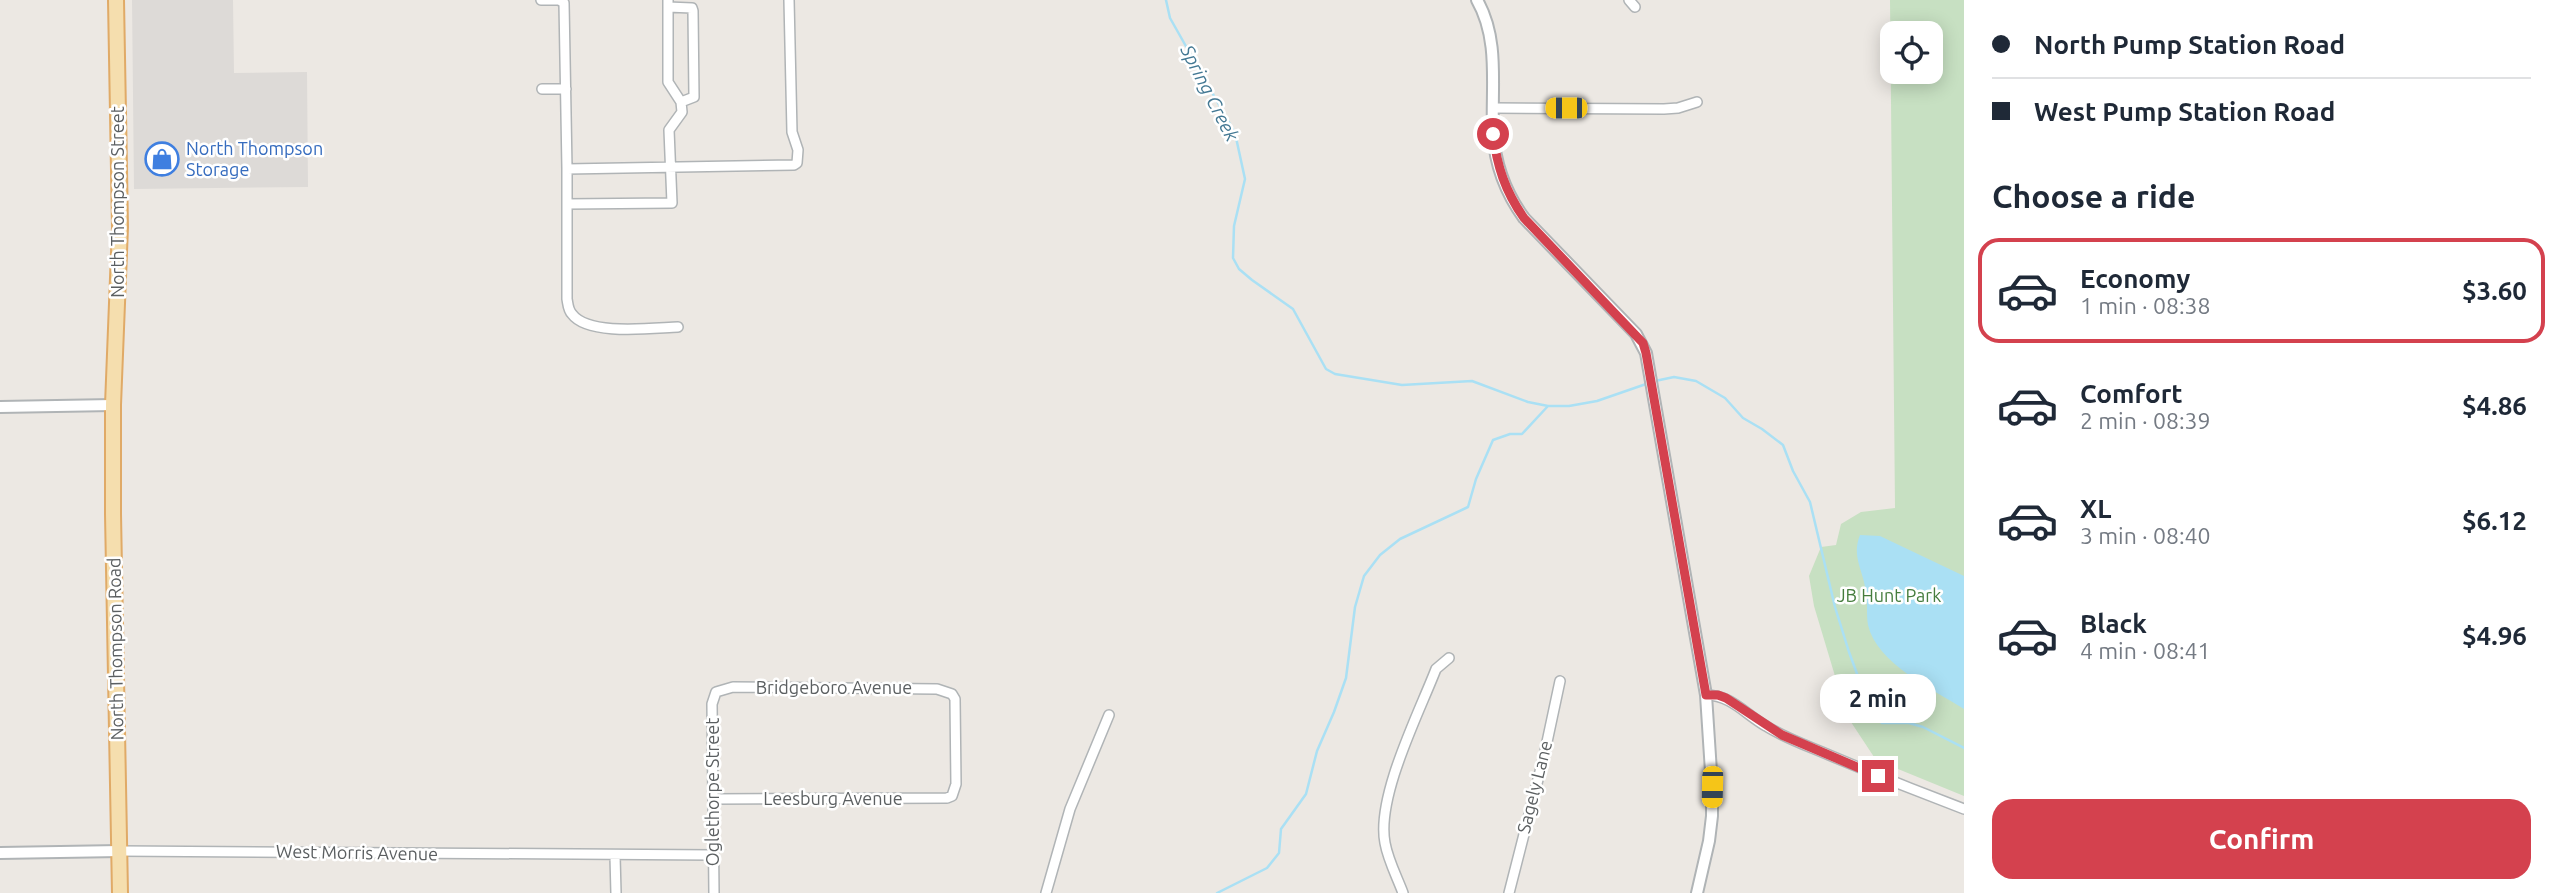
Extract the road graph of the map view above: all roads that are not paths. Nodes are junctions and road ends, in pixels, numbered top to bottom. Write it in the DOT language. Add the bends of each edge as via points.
graph roads {
  1 [pos="116,0"];
  2 [pos="541,0"];
  3 [pos="558,0"];
  4 [pos="789,0"];
  5 [pos="1477,0"];
  6 [pos="668,4"];
  7 [pos="542,89"];
  8 [pos="566,89"];
  9 [pos="681,102"];
  10 [pos="1697,102"];
  11 [pos="1493,108"];
  12 [pos="671,167"];
  13 [pos="567,169"];
  14 [pos="567,204"];
  15 [pos="678,327"];
  16 [pos="113,405"];
  17 [pos="0,407"];
  18 [pos="1449,658"];
  19 [pos="1560,681"];
  20 [pos="716,692"];
  21 [pos="1706,695"];
  22 [pos="1110,715"];
  23 [pos="952,796"];
  24 [pos="713,799"];
  25 [pos="1964,809"];
  26 [pos="120,851"];
  27 [pos="0,853"];
  28 [pos="713,855"];
  29 [pos="615,856"];
  30 [pos="120,893"];
  31 [pos="616,893"];
  32 [pos="714,893"];
  33 [pos="1046,893"];
  34 [pos="1403,893"];
  35 [pos="1509,893"];
  36 [pos="1697,893"];
  1 -- 16 [label="main road, North Thompson Street" via="120,227"];
  2 -- 3 [label="street"];
  3 -- 8 [label="street" via="564,3"];
  4 -- 12 [label="street" via="797,163"];
  5 -- 11 [label="street" via="1490,37"];
  6 -- 9 [label="street" via="668,82"];
  6 -- 9 [label="street" via="693,11 694,97"];
  7 -- 8 [label="street"];
  8 -- 13 [label="street"];
  9 -- 12 [label="street" via="679,118 669,130"];
  10 -- 11 [label="street" via="1664,109"];
  11 -- 21 [label="street" via="1496,158 1513,202 1636,334 1646,353"];
  12 -- 13 [label="street"];
  12 -- 14 [label="street" via="672,203"];
  13 -- 14 [label="street"];
  14 -- 15 [label="street" via="569,312 578,321 599,328"];
  16 -- 17 [label="street"];
  16 -- 26 [label="main road, North Thompson Road"];
  18 -- 34 [label="street" via="1436,669 1385,804 1384,842"];
  19 -- 35 [label="street, Sagely Lane"];
  20 -- 23 [label="street, Bridgeboro Avenue" via="760,687 937,689 952,694 956,719"];
  20 -- 24 [label="street, Oglethorpe Street" via="712,704"];
  21 -- 25 [label="street" via="1726,698 1782,735"];
  21 -- 36 [label="street" via="1712,816"];
  22 -- 33 [label="street" via="1070,809"];
  23 -- 24 [label="street, Leesburg Avenue"];
  24 -- 28 [label="street, Oglethorpe Street"];
  26 -- 27 [label="street, West Morris Avenue"];
  26 -- 29 [label="street, West Morris Avenue"];
  26 -- 30 [label="main road, North Thompson Road"];
  28 -- 29 [label="street, West Morris Avenue"];
  28 -- 32 [label="street, Oglethorpe Street"];
  29 -- 31 [label="street"];
}
